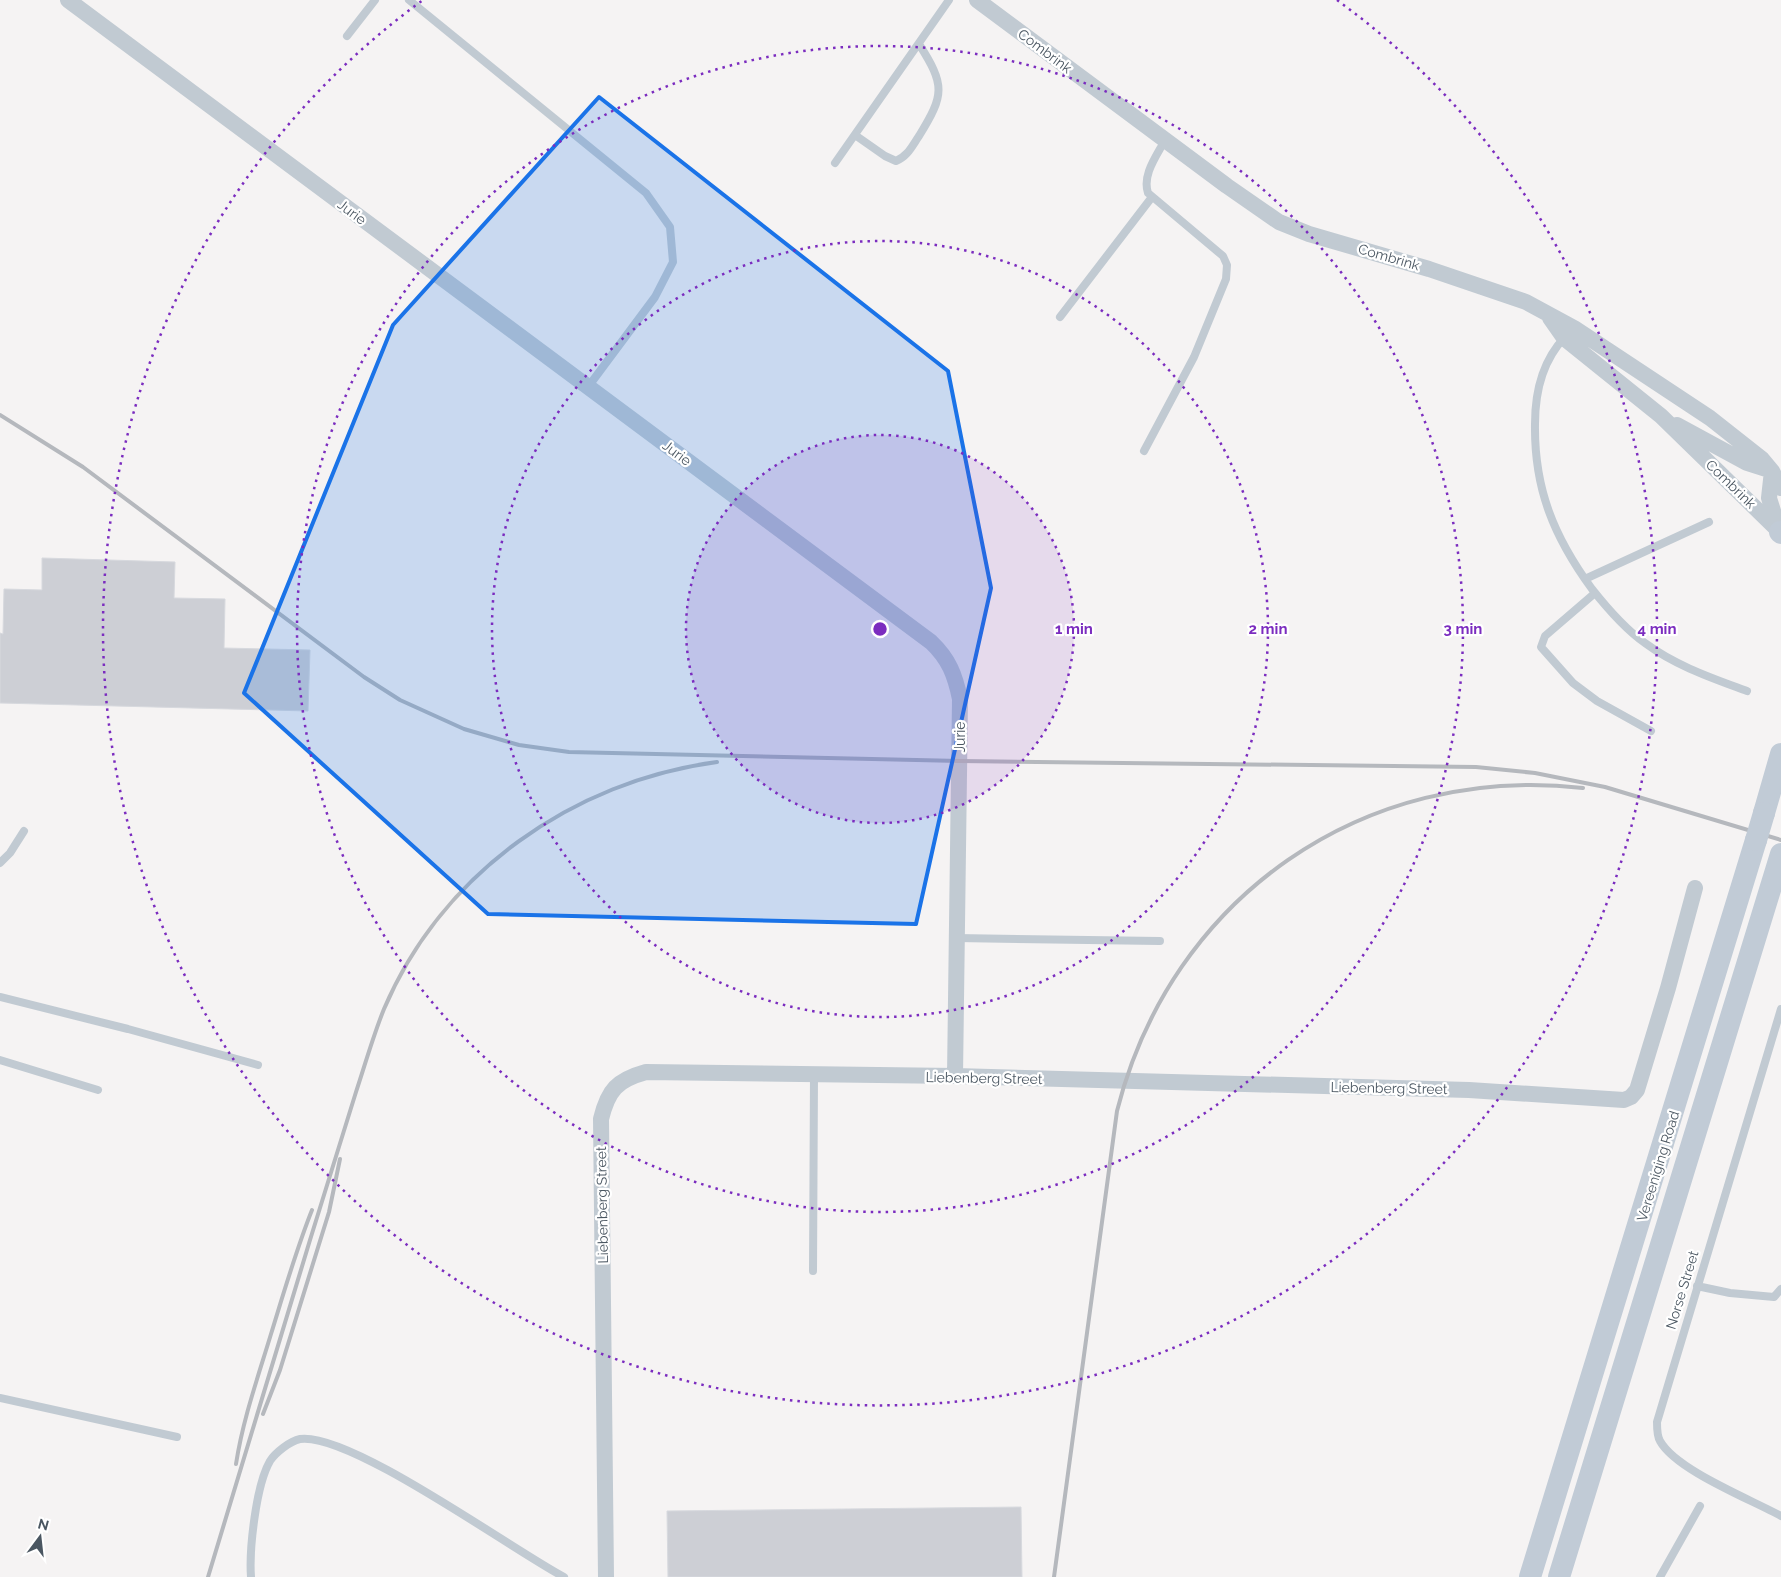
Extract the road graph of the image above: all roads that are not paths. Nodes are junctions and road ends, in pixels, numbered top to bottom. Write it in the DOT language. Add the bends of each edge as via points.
graph roads {
  1 [pos="68,0"];
  2 [pos="375,0"];
  3 [pos="409,0"];
  4 [pos="949,0"];
  5 [pos="977,0"];
  6 [pos="346,36"];
  7 [pos="919,44"];
  8 [pos="855,135"];
  9 [pos="1165,140"];
  10 [pos="835,163"];
  11 [pos="1152,197"];
  12 [pos="1060,318"];
  13 [pos="1569,333"];
  14 [pos="588,387"];
  15 [pos="1660,416"];
  16 [pos="1710,418"];
  17 [pos="1698,436"];
  18 [pos="1144,451"];
  19 [pos="1777,470"];
  20 [pos="1781,488"];
  21 [pos="1709,522"];
  22 [pos="1781,533"];
  23 [pos="1585,579"];
  24 [pos="1596,593"];
  25 [pos="1748,691"];
  26 [pos="1651,731"];
  27 [pos="1781,754"];
  28 [pos="24,831"];
  29 [pos="1781,854"];
  30 [pos="0,863"];
  31 [pos="1695,888"];
  32 [pos="956,938"];
  33 [pos="1160,941"];
  34 [pos="0,997"];
  35 [pos="1781,1008"];
  36 [pos="0,1060"];
  37 [pos="258,1065"];
  38 [pos="814,1075"];
  39 [pos="955,1076"];
  40 [pos="98,1090"];
  41 [pos="813,1271"];
  42 [pos="1696,1286"];
  43 [pos="1781,1290"];
  44 [pos="0,1398"];
  45 [pos="177,1437"];
  46 [pos="1700,1506"];
  47 [pos="1781,1516"];
  48 [pos="251,1577"];
  49 [pos="564,1577"];
  50 [pos="606,1577"];
  51 [pos="1530,1577"];
  52 [pos="1559,1577"];
  53 [pos="1660,1577"];
  1 -- 14 [label="street, Jurie"];
  2 -- 6 [label="lane"];
  3 -- 14 [label="lane" via="646,193 670,227 673,262 660,288"];
  4 -- 7 [label="lane"];
  5 -- 9 [label="street, Combrink"];
  7 -- 8 [label="lane"];
  7 -- 8 [label="lane" via="935,70 940,92 934,112 905,157 896,161"];
  8 -- 10 [label="lane"];
  9 -- 11 [label="lane" via="1147,174 1145,184"];
  9 -- 13 [label="street, Combrink" via="1279,222 1526,302"];
  11 -- 12 [label="lane"];
  11 -- 18 [label="lane" via="1223,256 1226,279 1194,357"];
  13 -- 15 [label="street, Combrink"];
  13 -- 16 [label="street"];
  13 -- 23 [label="lane" via="1557,345 1538,387 1537,473 1557,534"];
  14 -- 32 [label="street, Jurie" via="942,652 951,666 960,699"];
  15 -- 17 [label="street"];
  15 -- 22 [label="street, Combrink"];
  16 -- 17 [label="street"];
  16 -- 19 [label="street"];
  17 -- 19 [label="street" via="1747,463"];
  19 -- 20 [label="street"];
  19 -- 22 [label="street" via="1769,498"];
  21 -- 23 [label="lane"];
  23 -- 24 [label="lane"];
  24 -- 25 [label="lane" via="1644,643 1691,671"];
  24 -- 26 [label="lane" via="1545,636 1541,648 1573,683 1597,701"];
  27 -- 51 [label="main road, Vereeniging Road, bridge"];
  28 -- 30 [label="lane"];
  29 -- 52 [label="main road, Vereeniging Road"];
  31 -- 39 [label="street, Liebenberg Street" via="1637,1090 1624,1100 1470,1090"];
  32 -- 33 [label="lane"];
  32 -- 39 [label="street, Jurie"];
  34 -- 37 [label="lane"];
  35 -- 42 [label="lane, Norse Street"];
  36 -- 40 [label="lane"];
  38 -- 39 [label="street, Liebenberg Street"];
  38 -- 41 [label="lane"];
  38 -- 50 [label="street, Liebenberg Street" via="646,1072 630,1076 616,1085 605,1102 601,1119"];
  42 -- 43 [label="lane" via="1761,1297 1774,1297"];
  42 -- 47 [label="lane, Norse Street" via="1656,1422 1658,1439 1684,1465"];
  44 -- 45 [label="lane"];
  46 -- 53 [label="lane"];
  48 -- 49 [label="lane" via="250,1557 258,1502 270,1461 299,1439 322,1441 394,1473"];
}
